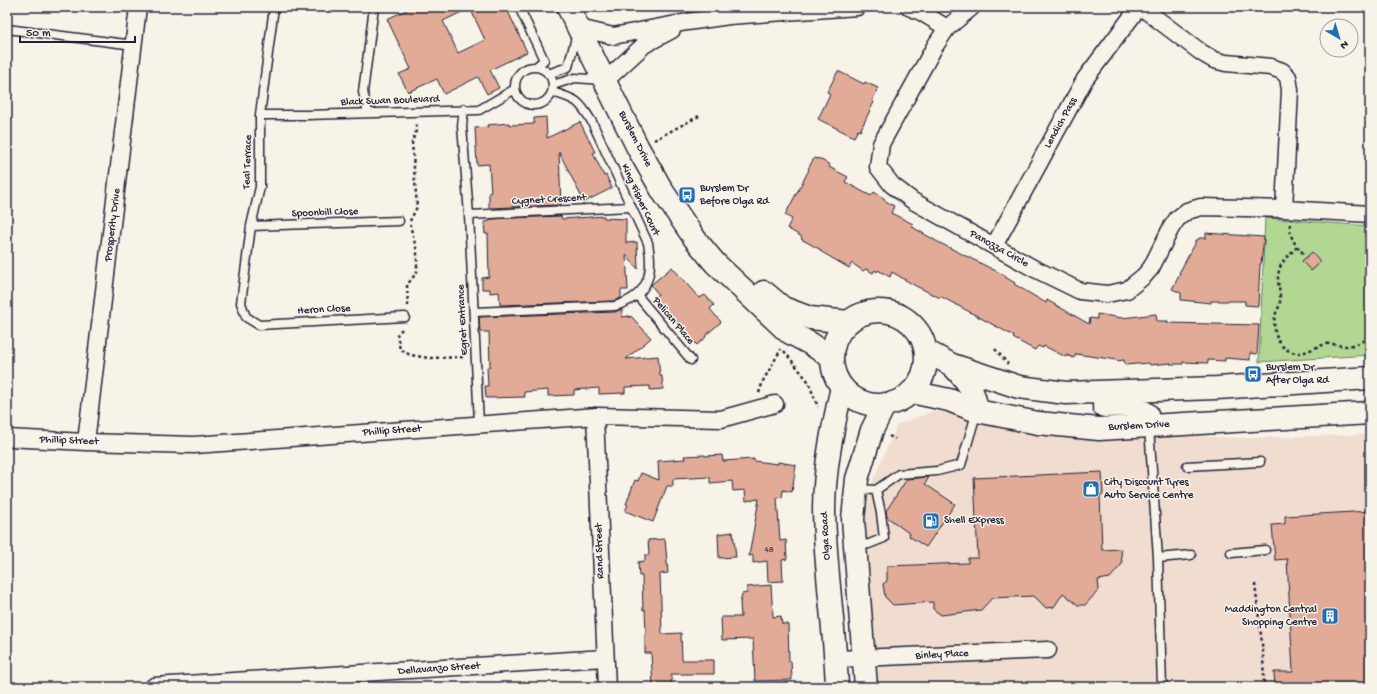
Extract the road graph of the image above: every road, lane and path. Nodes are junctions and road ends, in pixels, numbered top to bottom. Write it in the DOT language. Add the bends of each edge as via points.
graph roads {
  1 [pos="138,7"];
  2 [pos="274,7"];
  3 [pos="374,7"];
  4 [pos="519,7"];
  5 [pos="568,7"];
  6 [pos="857,7"];
  7 [pos="911,7"];
  8 [pos="972,7"];
  9 [pos="1140,7"];
  10 [pos="687,22"];
  11 [pos="579,28"];
  12 [pos="946,28"];
  13 [pos="7,29"];
  14 [pos="134,45"];
  15 [pos="536,67"];
  16 [pos="548,74"];
  17 [pos="606,80"];
  18 [pos="552,88"];
  19 [pos="515,89"];
  20 [pos="464,109"];
  21 [pos="415,111"];
  22 [pos="368,112"];
  23 [pos="260,115"];
  24 [pos="701,115"];
  25 [pos="638,148"];
  26 [pos="630,207"];
  27 [pos="1370,214"];
  28 [pos="469,216"];
  29 [pos="1287,216"];
  30 [pos="399,221"];
  31 [pos="251,226"];
  32 [pos="994,246"];
  33 [pos="1297,247"];
  34 [pos="1304,254"];
  35 [pos="714,263"];
  36 [pos="637,295"];
  37 [pos="474,312"];
  38 [pos="246,317"];
  39 [pos="406,318"];
  40 [pos="849,322"];
  41 [pos="1370,336"];
  42 [pos="782,348"];
  43 [pos="926,351"];
  44 [pos="476,356"];
  45 [pos="832,358"];
  46 [pos="691,360"];
  47 [pos="952,365"];
  48 [pos="1370,378"];
  49 [pos="842,387"];
  50 [pos="1019,387"];
  51 [pos="911,392"];
  52 [pos="775,404"];
  53 [pos="885,404"];
  54 [pos="753,410"];
  55 [pos="977,411"];
  56 [pos="595,416"];
  57 [pos="1369,421"];
  58 [pos="478,424"];
  59 [pos="1149,426"];
  60 [pos="7,438"];
  61 [pos="1370,438"];
  62 [pos="86,442"];
  63 [pos="1260,462"];
  64 [pos="1187,466"];
  65 [pos="862,493"];
  66 [pos="856,547"];
  67 [pos="1266,550"];
  68 [pos="1231,553"];
  69 [pos="1191,555"];
  70 [pos="1158,558"];
  71 [pos="1255,584"];
  72 [pos="829,598"];
  73 [pos="1048,650"];
  74 [pos="605,658"];
  75 [pos="864,658"];
  76 [pos="836,660"];
  77 [pos="154,686"];
  78 [pos="607,687"];
  79 [pos="837,687"];
  80 [pos="866,687"];
  81 [pos="1162,687"];
  82 [pos="1264,687"];
  1 -- 14 [label="street, Prosperity Drive"];
  2 -- 23 [label="lane, Teal Terrace"];
  3 -- 22 [label="lane" via="363,92"];
  4 -- 15 [label="lane" via="544,60"];
  5 -- 11 [label="main road, Burslem Drive"];
  6 -- 10 [label="street" via="729,16"];
  7 -- 12 [label="street"];
  8 -- 12 [label="street, Panozza Circle"];
  9 -- 29 [label="street" via="1214,60 1271,67 1282,71 1288,77 1290,90"];
  9 -- 32 [label="street, Lendich Pass" via="1085,79"];
  10 -- 11 [label="street" via="613,36"];
  10 -- 17 [label="street" via="644,45"];
  11 -- 16 [label="lane" via="568,67"];
  11 -- 17 [label="main road, Burslem Drive"];
  12 -- 32 [label="street, Panozza Circle" via="881,144 878,167 892,185 913,201"];
  13 -- 14 [label="lane"];
  14 -- 62 [label="street, Prosperity Drive"];
  15 -- 16 [label="lane"];
  15 -- 19 [label="lane" via="520,73"];
  16 -- 18 [label="lane"];
  17 -- 18 [label="lane" via="575,78"];
  17 -- 25 [label="main road, Burslem Drive"];
  18 -- 19 [label="lane" via="549,98 538,105 526,104"];
  18 -- 26 [label="lane, King Fisher Court" via="582,106 592,122"];
  19 -- 20 [label="lane, Black Swan Boulevard" via="479,110"];
  20 -- 21 [label="lane, Black Swan Boulevard"];
  20 -- 28 [label="lane, Egret Entrance" via="462,126"];
  21 -- 22 [label="lane, Black Swan Boulevard"];
  21 -- 39 [label="path" via="416,131 412,142 417,207 409,223 417,251 417,272 407,286"];
  22 -- 23 [label="lane, Black Swan Boulevard"];
  23 -- 31 [label="lane, Teal Terrace" via="260,187"];
  24 -- 25 [label="path"];
  25 -- 35 [label="main road, Burslem Drive" via="663,192"];
  26 -- 28 [label="lane, Cygnet Crescent"];
  26 -- 36 [label="lane, King Fisher Court" via="648,243 651,260 648,278"];
  27 -- 29 [label="street, Panozza Circle"];
  28 -- 37 [label="lane, Egret Entrance"];
  29 -- 32 [label="street, Panozza Circle" via="1201,207 1187,211 1177,220 1144,276 1127,290 1107,294 1080,291"];
  29 -- 33 [label="path" via="1292,240"];
  30 -- 31 [label="lane, Spoonbill Close"];
  31 -- 38 [label="lane, Teal Terrace" via="241,303"];
  33 -- 34 [label="path"];
  33 -- 41 [label="path" via="1283,261 1279,271 1280,304 1273,325 1283,346 1290,352 1307,352 1328,344 1356,345"];
  35 -- 40 [label="main road, Burslem Drive" via="749,280 783,308 810,318"];
  35 -- 45 [label="main road, Burslem Drive" via="787,331"];
  36 -- 37 [label="lane, King Fisher Court" via="615,306"];
  36 -- 46 [label="lane, Pelican Place"];
  37 -- 44 [label="lane, Egret Entrance"];
  38 -- 39 [label="lane, Heron Close" via="259,325"];
  39 -- 44 [label="path" via="397,335 400,349 410,355 429,358"];
  40 -- 43 [label="main road" via="875,311 889,312 914,326 922,338"];
  40 -- 45 [label="main road" via="840,332"];
  42 -- 54 [label="path" via="762,381"];
  43 -- 47 [label="main road"];
  43 -- 51 [label="main road" via="925,366 920,380"];
  44 -- 58 [label="lane, Egret Entrance"];
  45 -- 49 [label="main road" via="833,368"];
  47 -- 50 [label="main road"];
  47 -- 55 [label="main road" via="968,381 975,397"];
  48 -- 50 [label="main road" via="1217,388 1066,393"];
  49 -- 53 [label="main road" via="850,396 861,401"];
  49 -- 72 [label="main road, Olga Road" via="826,473 824,510"];
  50 -- 59 [label="main road" via="1046,402 1081,407 1133,405 1147,414"];
  51 -- 53 [label="main road" via="899,400"];
  51 -- 55 [label="main road, Burslem Drive" via="949,400"];
  52 -- 54 [label="street, Phillip Street"];
  53 -- 65 [label="main road" via="872,430 857,479"];
  54 -- 56 [label="street, Phillip Street" via="721,419"];
  55 -- 59 [label="main road, Burslem Drive" via="1038,423 1099,428"];
  55 -- 65 [label="lane" via="961,466 899,474"];
  56 -- 58 [label="street, Phillip Street"];
  56 -- 74 [label="street, Rand Street"];
  57 -- 59 [label="main road, Burslem Drive" via="1219,421"];
  57 -- 61 [label="path"];
  58 -- 62 [label="street, Phillip Street" via="194,445"];
  59 -- 70 [label="lane"];
  60 -- 62 [label="street, Phillip Street"];
  63 -- 64 [label="lane"];
  65 -- 66 [label="main road" via="853,519"];
  65 -- 66 [label="lane" via="881,513 884,538"];
  65 -- 72 [label="main road" via="847,501 836,516"];
  66 -- 75 [label="main road"];
  67 -- 68 [label="lane"];
  69 -- 70 [label="lane"];
  70 -- 81 [label="lane"];
  71 -- 82 [label="path" via="1263,652"];
  72 -- 76 [label="main road, Olga Road"];
  73 -- 75 [label="street, Binley Place"];
  74 -- 77 [label="street, Dellavanzo Street"];
  74 -- 78 [label="street, Rand Street"];
  75 -- 76 [label="street, Binley Place"];
  75 -- 80 [label="main road"];
  76 -- 79 [label="main road, Olga Road"];
}
